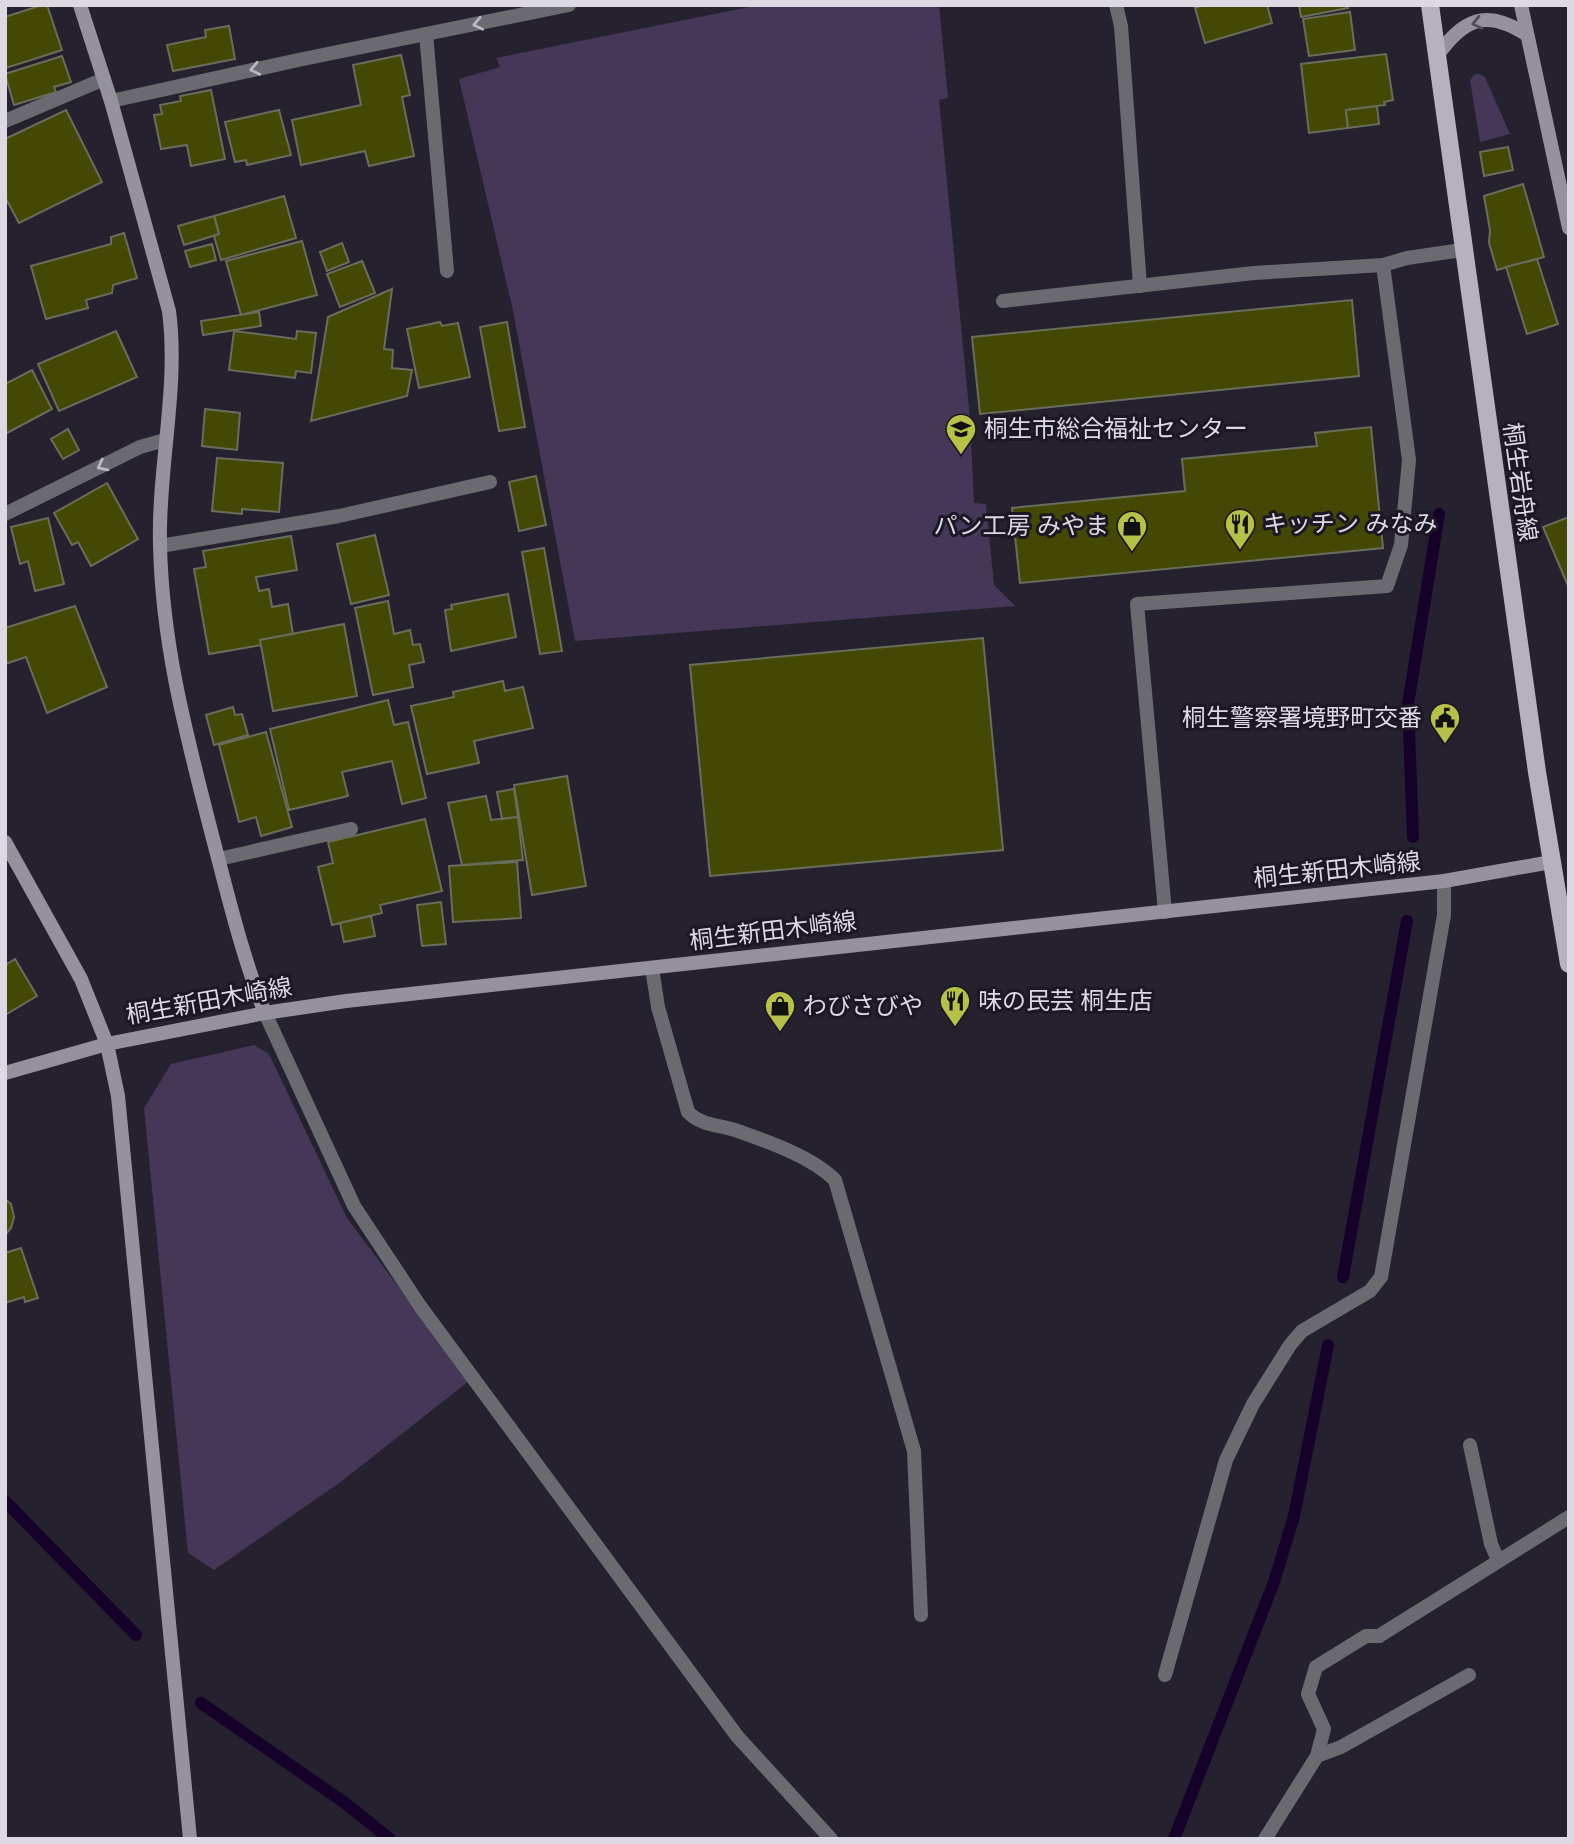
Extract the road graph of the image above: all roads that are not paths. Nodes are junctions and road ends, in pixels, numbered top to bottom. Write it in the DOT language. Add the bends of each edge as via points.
graph roads {
  1 [pos="80,5"];
  2 [pos="569,5"];
  3 [pos="1116,5"];
  4 [pos="1430,5"];
  5 [pos="1521,5"];
  6 [pos="426,34"];
  7 [pos="1527,35"];
  8 [pos="1437,57"];
  9 [pos="104,79"];
  10 [pos="111,101"];
  11 [pos="5,121"];
  12 [pos="1569,228"];
  13 [pos="1462,250"];
  14 [pos="1383,265"];
  15 [pos="447,271"];
  16 [pos="1140,286"];
  17 [pos="1003,301"];
  18 [pos="165,440"];
  19 [pos="490,482"];
  20 [pos="5,514"];
  21 [pos="160,546"];
  22 [pos="351,829"];
  23 [pos="5,842"];
  24 [pos="219,859"];
  25 [pos="1551,862"];
  26 [pos="1444,881"];
  27 [pos="1165,912"];
  28 [pos="1569,964"];
  29 [pos="652,968"];
  30 [pos="265,1013"];
  31 [pos="107,1044"];
  32 [pos="5,1073"];
  33 [pos="1469,1445"];
  34 [pos="1569,1517"];
  35 [pos="1498,1560"];
  36 [pos="921,1615"];
  37 [pos="1165,1675"];
  38 [pos="1469,1675"];
  39 [pos="1317,1756"];
  40 [pos="190,1839"];
  41 [pos="831,1839"];
  42 [pos="1265,1839"];
  1 -- 9 [label="street"];
  2 -- 6 [label="street, one-way"];
  3 -- 16 [label="street"];
  4 -- 8 [label="main road, 桐生岩舟線"];
  5 -- 7 [label="street"];
  6 -- 10 [label="street, one-way"];
  6 -- 15 [label="street"];
  7 -- 8 [label="street, one-way" via="1492,20 1472,22 1451,36"];
  7 -- 12 [label="street"];
  8 -- 13 [label="main road, 桐生岩舟線"];
  9 -- 10 [label="street"];
  9 -- 11 [label="street"];
  10 -- 18 [label="street" via="169,311 173,337"];
  13 -- 14 [label="street"];
  13 -- 25 [label="main road, 桐生岩舟線"];
  14 -- 16 [label="street"];
  14 -- 27 [label="street" via="1409,460 1401,545 1387,586 1137,604"];
  16 -- 17 [label="street"];
  18 -- 20 [label="street, one-way" via="140,447"];
  18 -- 21 [label="street"];
  19 -- 21 [label="street" via="339,516"];
  21 -- 24 [label="street" via="170,660"];
  22 -- 24 [label="street"];
  23 -- 31 [label="street" via="81,979"];
  24 -- 30 [label="street" via="248,970"];
  25 -- 26 [label="street, 桐生新田木崎線"];
  25 -- 28 [label="main road, 桐生岩舟線"];
  26 -- 27 [label="street, 桐生新田木崎線"];
  26 -- 37 [label="street" via="1444,915 1381,1277 1370,1291 1302,1331 1253,1404 1226,1461"];
  27 -- 29 [label="street, 桐生新田木崎線"];
  29 -- 30 [label="street, 桐生新田木崎線"];
  29 -- 36 [label="street" via="658,1007 688,1112 696,1120 800,1157 835,1180 914,1451"];
  30 -- 31 [label="street, 桐生新田木崎線"];
  30 -- 41 [label="street" via="354,1206 420,1306 737,1736"];
  31 -- 32 [label="street, 桐生新田木崎線"];
  31 -- 40 [label="street" via="124,1139"];
  33 -- 35 [label="street"];
  34 -- 35 [label="street"];
  35 -- 39 [label="street" via="1379,1636 1366,1636 1315,1667 1308,1694 1324,1729"];
  38 -- 39 [label="street"];
  39 -- 42 [label="street"];
}
